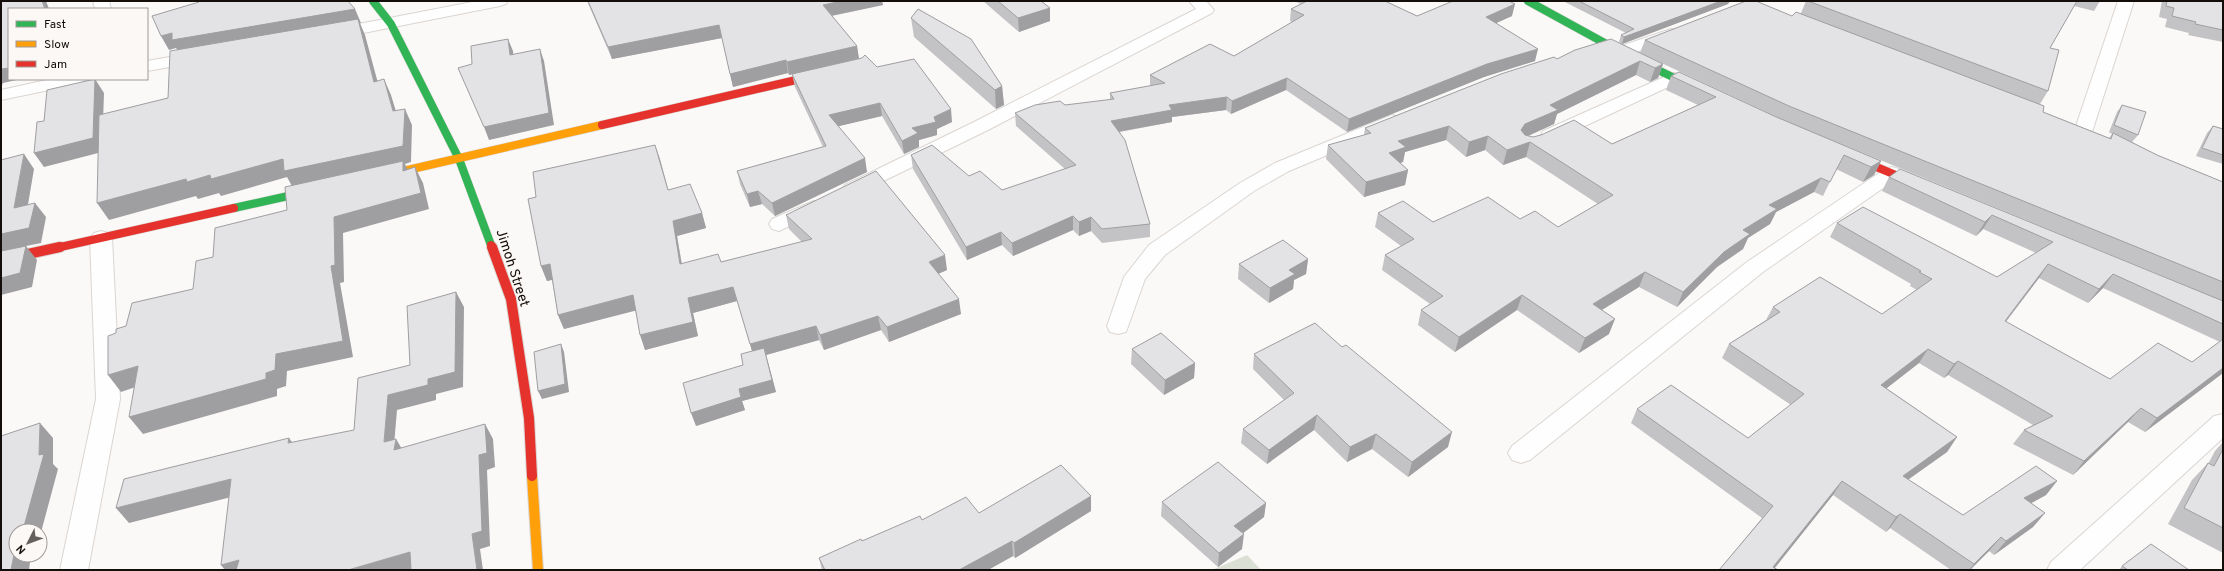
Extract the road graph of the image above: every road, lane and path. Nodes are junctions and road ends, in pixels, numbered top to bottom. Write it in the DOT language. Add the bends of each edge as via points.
graph roads {
  1 [pos="373,1"];
  2 [pos="500,1"];
  3 [pos="1198,1"];
  4 [pos="1528,1"];
  5 [pos="2126,1"];
  6 [pos="391,24"];
  7 [pos="1684,29"];
  8 [pos="320,36"];
  9 [pos="1614,49"];
  10 [pos="1586,52"];
  11 [pos="218,54"];
  12 [pos="148,66"];
  13 [pos="835,71"];
  14 [pos="1673,78"];
  15 [pos="72,80"];
  16 [pos="1707,94"];
  17 [pos="1,95"];
  18 [pos="1412,113"];
  19 [pos="2084,129"];
  20 [pos="1536,141"];
  21 [pos="1841,152"];
  22 [pos="459,159"];
  23 [pos="1892,173"];
  24 [pos="373,178"];
  25 [pos="327,188"];
  26 [pos="1928,188"];
  27 [pos="779,224"];
  28 [pos="101,238"];
  29 [pos="1,260"];
  30 [pos="1118,326"];
  31 [pos="2223,423"];
  32 [pos="1521,453"];
  33 [pos="74,570"];
  34 [pos="538,570"];
  35 [pos="2061,570"];
  1 -- 6 [label="street, Jimoh Street"];
  2 -- 6 [label="street"];
  3 -- 27 [label="street" via="1206,10 980,126"];
  4 -- 9 [label="street"];
  5 -- 19 [label="street"];
  6 -- 8 [label="street"];
  6 -- 22 [label="street, Jimoh Street"];
  7 -- 9 [label="street"];
  9 -- 10 [label="street"];
  9 -- 14 [label="street"];
  11 -- 12 [label="street"];
  13 -- 22 [label="street"];
  14 -- 16 [label="street"];
  14 -- 20 [label="street"];
  15 -- 17 [label="street"];
  18 -- 30 [label="street" via="1282,167 1247,187 1157,250 1135,277"];
  21 -- 23 [label="street"];
  22 -- 24 [label="street"];
  22 -- 34 [label="street, Jimoh Street" via="511,299 529,418"];
  23 -- 26 [label="street"];
  23 -- 32 [label="street" via="1755,267"];
  25 -- 28 [label="street"];
  28 -- 29 [label="street"];
  28 -- 33 [label="street" via="108,399"];
  31 -- 35 [label="street"];
}
